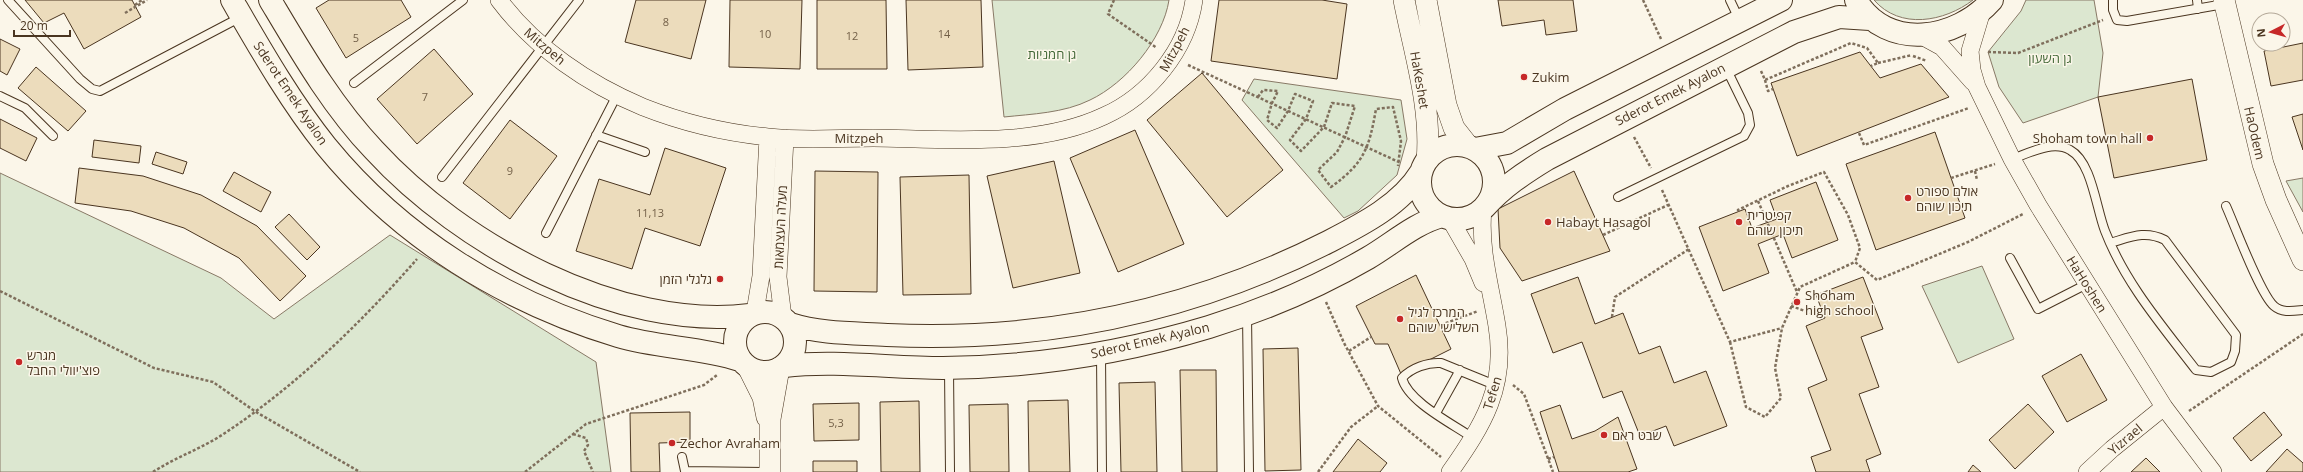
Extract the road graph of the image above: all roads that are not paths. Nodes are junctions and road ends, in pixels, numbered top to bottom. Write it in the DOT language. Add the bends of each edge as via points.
graph roads {
  1 [pos="8,0"];
  2 [pos="270,0"];
  3 [pos="463,0"];
  4 [pos="499,0"];
  5 [pos="580,0"];
  6 [pos="1194,0"];
  7 [pos="1404,0"];
  8 [pos="1426,0"];
  9 [pos="1730,0"];
  10 [pos="1781,0"];
  11 [pos="1856,0"];
  12 [pos="2112,0"];
  13 [pos="2197,0"];
  14 [pos="2224,2"];
  15 [pos="1987,6"];
  16 [pos="237,8"];
  17 [pos="2198,9"];
  18 [pos="1870,19"];
  19 [pos="1740,20"];
  20 [pos="1920,35"];
  21 [pos="543,46"];
  22 [pos="1725,66"];
  23 [pos="354,83"];
  24 [pos="1977,87"];
  25 [pos="617,95"];
  26 [pos="0,96"];
  27 [pos="596,134"];
  28 [pos="53,136"];
  29 [pos="768,137"];
  30 [pos="785,138"];
  31 [pos="1472,148"];
  32 [pos="644,152"];
  33 [pos="2007,160"];
  34 [pos="1424,166"];
  35 [pos="442,177"];
  36 [pos="1618,197"];
  37 [pos="2226,206"];
  38 [pos="1484,208"];
  39 [pos="1446,218"];
  40 [pos="546,233"];
  41 [pos="2110,243"];
  42 [pos="2010,258"];
  43 [pos="2303,260"];
  44 [pos="2087,284"];
  45 [pos="1492,305"];
  46 [pos="2303,310"];
  47 [pos="752,314"];
  48 [pos="1247,314"];
  49 [pos="786,320"];
  50 [pos="1101,353"];
  51 [pos="744,364"];
  52 [pos="781,367"];
  53 [pos="949,368"];
  54 [pos="1460,370"];
  55 [pos="1497,379"];
  56 [pos="1436,413"];
  57 [pos="2169,414"];
  58 [pos="770,430"];
  59 [pos="1473,438"];
  60 [pos="682,457"];
  61 [pos="1452,470"];
  62 [pos="770,472"];
  63 [pos="950,472"];
  64 [pos="1102,472"];
  65 [pos="1249,472"];
  66 [pos="2088,472"];
  67 [pos="2213,472"];
  1 -- 16 [label="lane" via="80,79 92,89 100,91"];
  2 -- 47 [label="main road" via="351,124 396,174 460,225 561,281 628,304 660,312 711,318"];
  3 -- 23 [label="lane"];
  4 -- 21 [label="street, Mitzpeh" via="510,16"];
  5 -- 21 [label="lane"];
  6 -- 30 [label="street, Mitzpeh" via="1192,14 1179,44 1159,77 1133,99 1105,116 1068,129 1026,136 977,139"];
  7 -- 34 [label="street, HaKeshet" via="1425,108 1428,146"];
  8 -- 31 [label="street, HaKeshet" via="1446,105 1454,128"];
  9 -- 19 [label="lane"];
  10 -- 19 [label="main road"];
  11 -- 18 [label="main road"];
  12 -- 17 [label="lane" via="2117,20 2126,21"];
  13 -- 17 [label="lane"];
  14 -- 17 [label="lane"];
  14 -- 43 [label="street, HaOdem" via="2263,164"];
  15 -- 20 [label="main road" via="1953,28"];
  15 -- 24 [label="street, HaHoshen" via="1970,51"];
  16 -- 51 [label="main road, Sderot Emek Ayalon" via="281,81 325,145 374,198 431,244 477,275 548,312 626,338 654,345 724,354"];
  18 -- 20 [label="main road" via="1894,31"];
  18 -- 22 [label="main road, Sderot Emek Ayalon" via="1839,17 1809,25"];
  19 -- 31 [label="main road" via="1565,109 1507,143"];
  20 -- 24 [label="street, HaHoshen" via="1942,47"];
  21 -- 25 [label="street, Mitzpeh" via="574,70"];
  21 -- 35 [label="lane"];
  22 -- 36 [label="lane" via="1748,113 1750,125 1744,136"];
  22 -- 38 [label="main road, Sderot Emek Ayalon" via="1547,159 1513,180"];
  24 -- 33 [label="street, HaHoshen"];
  25 -- 27 [label="lane"];
  25 -- 29 [label="street, Mitzpeh" via="689,122"];
  26 -- 28 [label="lane" via="25,108"];
  27 -- 32 [label="lane"];
  27 -- 40 [label="lane"];
  29 -- 30 [label="street, Mitzpeh"];
  29 -- 47 [label="street, מעלה העצמאות" via="761,276"];
  30 -- 49 [label="street, מעלה העצמאות" via="778,277"];
  31 -- 34 [label="main road" via="1450,146 1436,151"];
  31 -- 38 [label="main road" via="1484,157 1495,180 1493,193"];
  33 -- 41 [label="lane" via="2044,148 2061,146 2079,156 2088,173"];
  33 -- 44 [label="street, HaHoshen"];
  34 -- 39 [label="main road" via="1421,191 1426,203 1435,213"];
  34 -- 49 [label="main road" via="1414,184 1394,202 1351,230 1282,266 1200,296 1117,317 1024,331 944,335 818,330"];
  37 -- 46 [label="lane" via="2264,290 2274,306 2285,312"];
  38 -- 39 [label="main road" via="1475,215 1463,219"];
  38 -- 45 [label="street, Tefen" via="1483,242"];
  39 -- 45 [label="street, Tefen" via="1473,259"];
  39 -- 48 [label="main road, Sderot Emek Ayalon" via="1429,219 1367,258 1295,296"];
  41 -- 41 [label="lane" via="2153,314 2196,370 2211,372 2232,362 2236,335 2165,240 2154,234 2138,235"];
  42 -- 44 [label="lane" via="2038,308"];
  44 -- 57 [label="street, HaHoshen"];
  45 -- 55 [label="street, Tefen" via="1498,326"];
  47 -- 49 [label="main road" via="765,311"];
  47 -- 51 [label="main road" via="739,326 734,340 735,350"];
  48 -- 50 [label="main road, Sderot Emek Ayalon" via="1180,335"];
  48 -- 65 [label="lane"];
  49 -- 52 [label="main road" via="794,334 795,345 791,358"];
  50 -- 53 [label="main road, Sderot Emek Ayalon" via="1027,363"];
  50 -- 64 [label="lane"];
  51 -- 52 [label="main road" via="764,372"];
  51 -- 58 [label="street" via="763,397"];
  52 -- 53 [label="main road, Sderot Emek Ayalon" via="801,364"];
  52 -- 58 [label="street" via="773,396"];
  53 -- 63 [label="lane"];
  54 -- 55 [label="lane"];
  54 -- 56 [label="lane"];
  54 -- 56 [label="lane" via="1442,362 1433,362 1408,372 1402,378 1408,392"];
  55 -- 59 [label="street, Tefen" via="1492,400"];
  56 -- 59 [label="lane"];
  57 -- 66 [label="street, Yizrael" via="2112,449"];
  57 -- 67 [label="street, HaHoshen"];
  58 -- 62 [label="street"];
  59 -- 61 [label="street, Tefen"];
  60 -- 62 [label="lane" via="685,471"];
}
